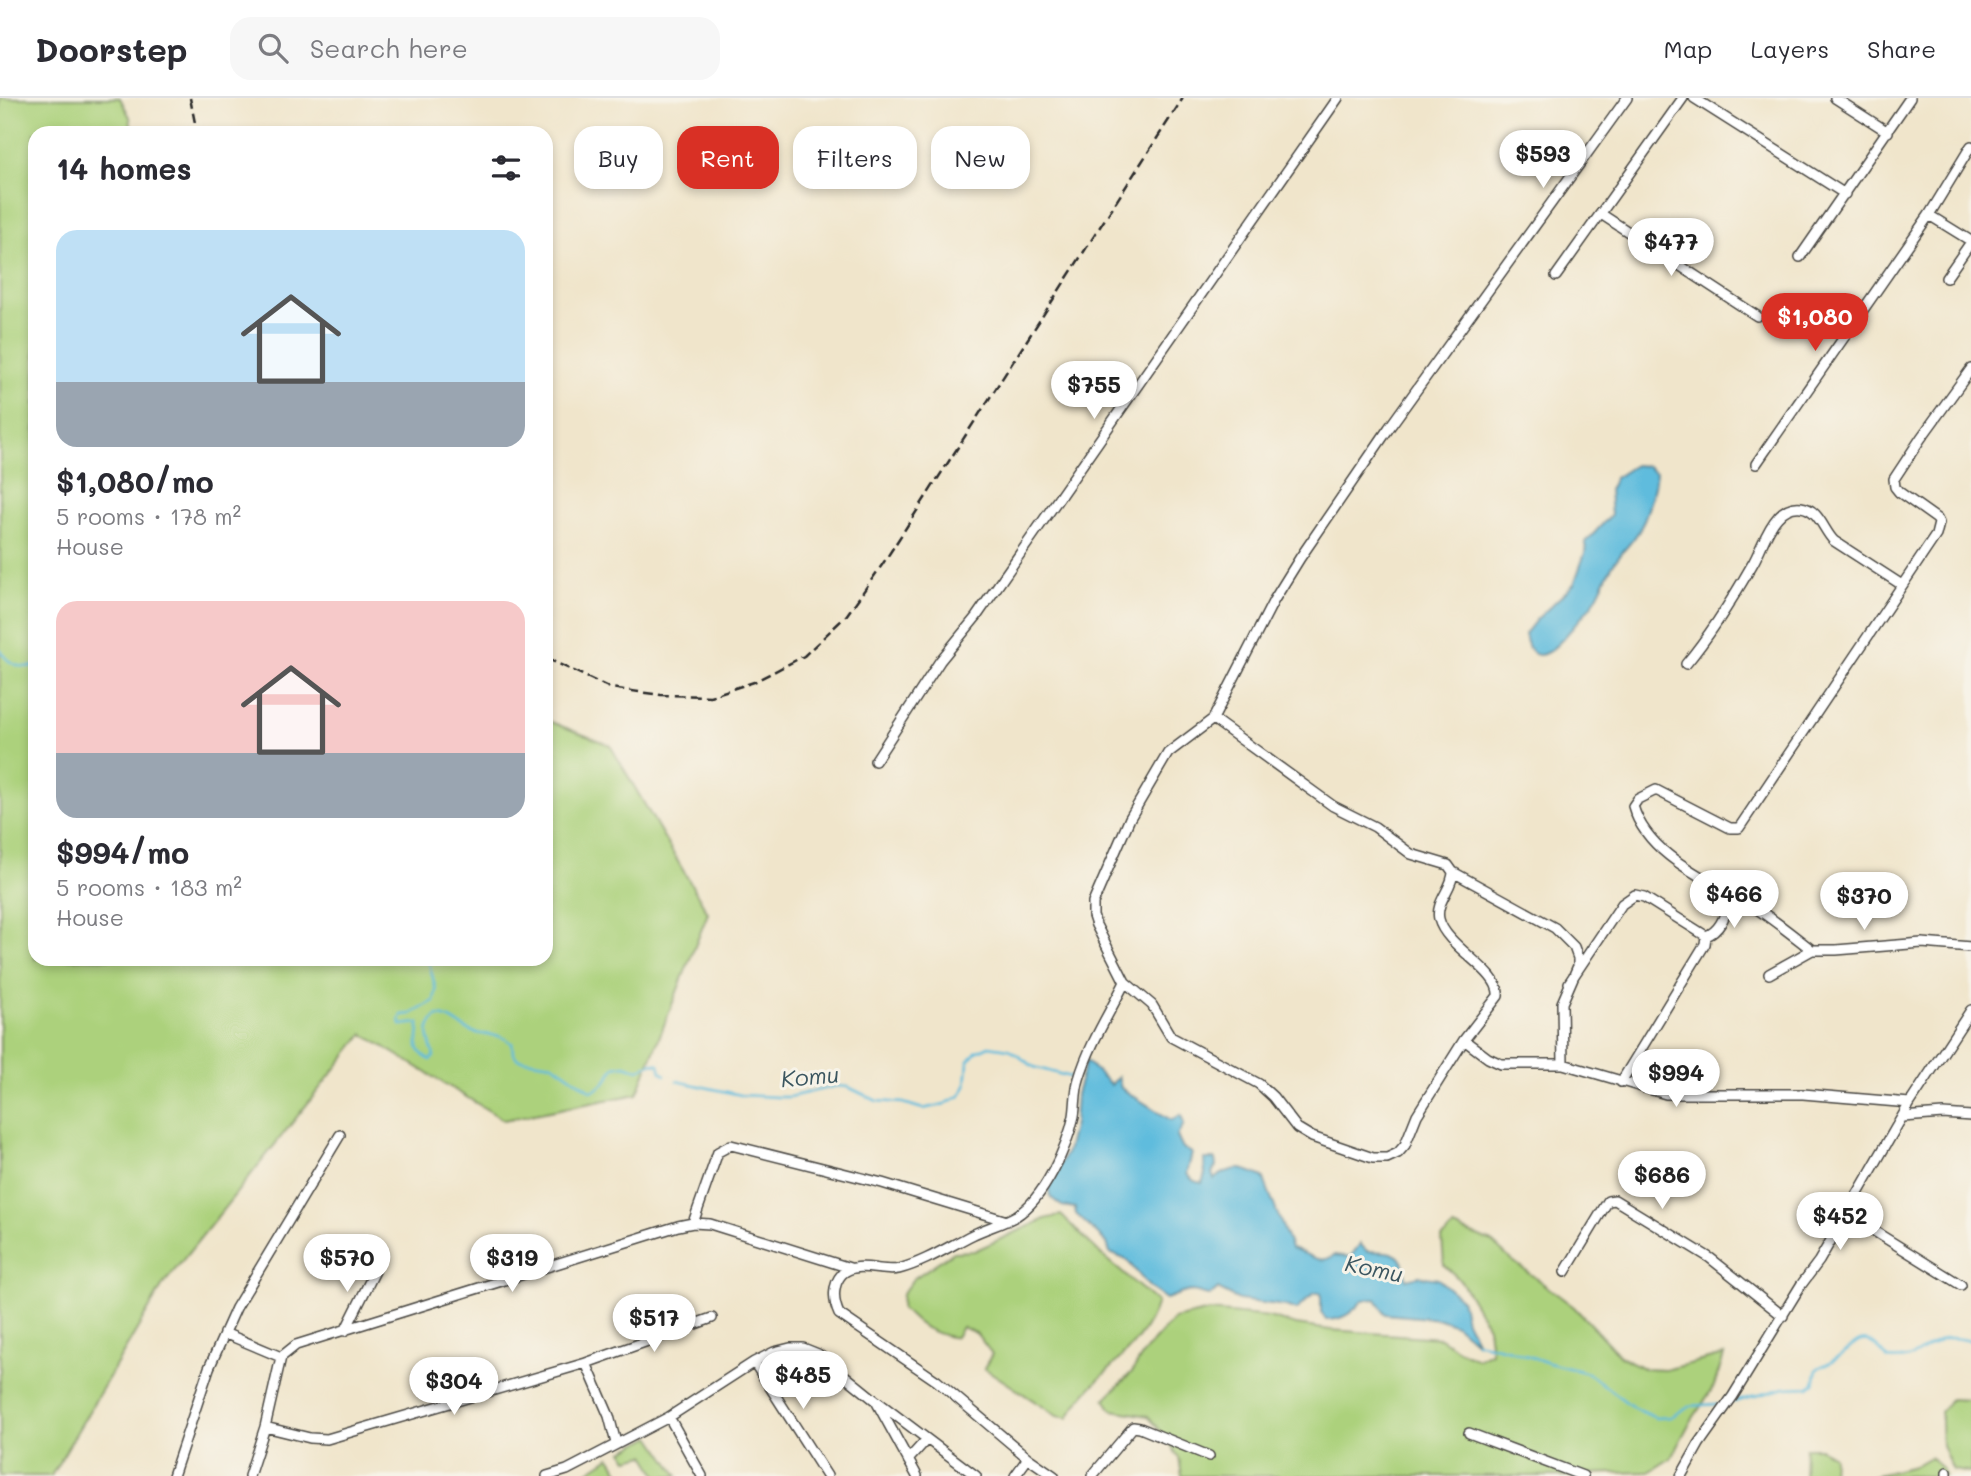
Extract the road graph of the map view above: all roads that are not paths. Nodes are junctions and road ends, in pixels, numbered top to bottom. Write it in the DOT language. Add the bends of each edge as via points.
graph roads {
  1 [pos="1338,98"];
  2 [pos="1627,98"];
  3 [pos="1683,98"];
  4 [pos="1694,98"];
  5 [pos="1835,98"];
  6 [pos="1910,98"];
  7 [pos="1888,132"];
  8 [pos="1971,146"];
  9 [pos="1845,194"];
  10 [pos="1601,215"];
  11 [pos="1929,215"];
  12 [pos="1971,242"];
  13 [pos="1800,257"];
  14 [pos="1556,276"];
  15 [pos="1947,278"];
  16 [pos="1757,316"];
  17 [pos="1971,369"];
  18 [pos="1756,464"];
  19 [pos="1902,585"];
  20 [pos="1686,664"];
  21 [pos="1213,719"];
  22 [pos="875,761"];
  23 [pos="1454,872"];
  24 [pos="1732,895"];
  25 [pos="1706,936"];
  26 [pos="1971,947"];
  27 [pos="1812,950"];
  28 [pos="1769,974"];
  29 [pos="1125,982"];
  30 [pos="1569,983"];
  31 [pos="1971,1010"];
  32 [pos="1464,1040"];
  33 [pos="1563,1064"];
  34 [pos="1621,1082"];
  35 [pos="1910,1103"];
  36 [pos="1971,1116"];
  37 [pos="1903,1117"];
  38 [pos="340,1135"];
  39 [pos="1845,1213"];
  40 [pos="1006,1221"];
  41 [pos="693,1223"];
  42 [pos="850,1268"];
  43 [pos="375,1271"];
  44 [pos="1564,1272"];
  45 [pos="1961,1285"];
  46 [pos="1783,1316"];
  47 [pos="712,1318"];
  48 [pos="345,1331"];
  49 [pos="224,1333"];
  50 [pos="281,1357"];
  51 [pos="754,1362"];
  52 [pos="586,1363"];
  53 [pos="876,1401"];
  54 [pos="669,1417"];
  55 [pos="265,1427"];
  56 [pos="1469,1433"];
  57 [pos="927,1438"];
  58 [pos="616,1443"];
  59 [pos="1209,1457"];
  60 [pos="1028,1458"];
  61 [pos="908,1460"];
  62 [pos="569,1473"];
  63 [pos="173,1476"];
  64 [pos="249,1476"];
  65 [pos="547,1476"];
  66 [pos="702,1476"];
  67 [pos="827,1476"];
  68 [pos="917,1476"];
  69 [pos="976,1476"];
  70 [pos="1015,1476"];
  71 [pos="1054,1476"];
  72 [pos="1092,1476"];
  73 [pos="1583,1476"];
  74 [pos="1681,1476"];
  1 -- 22 [label="street" via="976,617 940,661"];
  2 -- 21 [label="street" via="1300,558"];
  3 -- 10 [label="street"];
  4 -- 9 [label="street"];
  5 -- 7 [label="street"];
  6 -- 7 [label="street"];
  7 -- 9 [label="street"];
  8 -- 11 [label="street"];
  9 -- 13 [label="street"];
  10 -- 14 [label="street"];
  10 -- 16 [label="street"];
  11 -- 12 [label="street"];
  11 -- 18 [label="street"];
  12 -- 15 [label="street"];
  17 -- 19 [label="street" via="1894,480 1899,492 1939,523 1936,535"];
  19 -- 20 [label="street" via="1835,541 1810,511 1786,509 1709,637"];
  19 -- 24 [label="street" via="1739,828 1730,828 1656,790 1633,806 1649,837 1681,865"];
  21 -- 23 [label="street" via="1333,806 1375,827 1411,854 1448,865"];
  21 -- 29 [label="street" via="1168,753 1124,829 1093,903 1096,925"];
  23 -- 30 [label="street" via="1566,937 1578,958"];
  23 -- 32 [label="street" via="1438,917 1445,933 1499,988 1498,996"];
  24 -- 25 [label="street" via="1719,927"];
  24 -- 27 [label="street"];
  25 -- 30 [label="street" via="1634,895 1622,904"];
  25 -- 34 [label="street"];
  26 -- 27 [label="street" via="1922,943"];
  27 -- 28 [label="street"];
  29 -- 32 [label="street" via="1152,1005 1171,1037 1259,1084 1297,1128 1373,1158 1387,1158 1405,1145 1416,1115"];
  29 -- 40 [label="street" via="1078,1081 1064,1148 1030,1205"];
  30 -- 33 [label="street" via="1562,1003"];
  31 -- 35 [label="street"];
  32 -- 33 [label="street" via="1501,1064"];
  33 -- 34 [label="street"];
  34 -- 35 [label="street" via="1666,1094 1803,1094"];
  35 -- 37 [label="street"];
  36 -- 37 [label="street"];
  37 -- 39 [label="street"];
  38 -- 49 [label="street"];
  39 -- 45 [label="street"];
  39 -- 46 [label="street"];
  40 -- 41 [label="street" via="731,1145 718,1152"];
  40 -- 42 [label="street" via="897,1270"];
  41 -- 42 [label="street" via="710,1224"];
  41 -- 48 [label="street"];
  42 -- 60 [label="street" via="836,1283 839,1314 937,1381"];
  43 -- 48 [label="street"];
  44 -- 46 [label="street" via="1608,1201 1615,1199 1710,1258"];
  46 -- 74 [label="street"];
  47 -- 52 [label="street"];
  48 -- 50 [label="street" via="296,1345"];
  49 -- 50 [label="street"];
  49 -- 63 [label="street"];
  50 -- 55 [label="street"];
  51 -- 53 [label="street" via="775,1352 803,1348"];
  51 -- 54 [label="street"];
  51 -- 67 [label="street"];
  52 -- 55 [label="street" via="327,1439"];
  52 -- 58 [label="street"];
  53 -- 57 [label="street"];
  53 -- 61 [label="street"];
  54 -- 58 [label="street"];
  54 -- 66 [label="street"];
  55 -- 64 [label="street"];
  56 -- 73 [label="street"];
  57 -- 61 [label="street"];
  57 -- 69 [label="street"];
  58 -- 62 [label="street"];
  59 -- 72 [label="street" via="1133,1427"];
  60 -- 70 [label="street"];
  60 -- 71 [label="street"];
  61 -- 68 [label="street"];
  62 -- 65 [label="street"];
}
